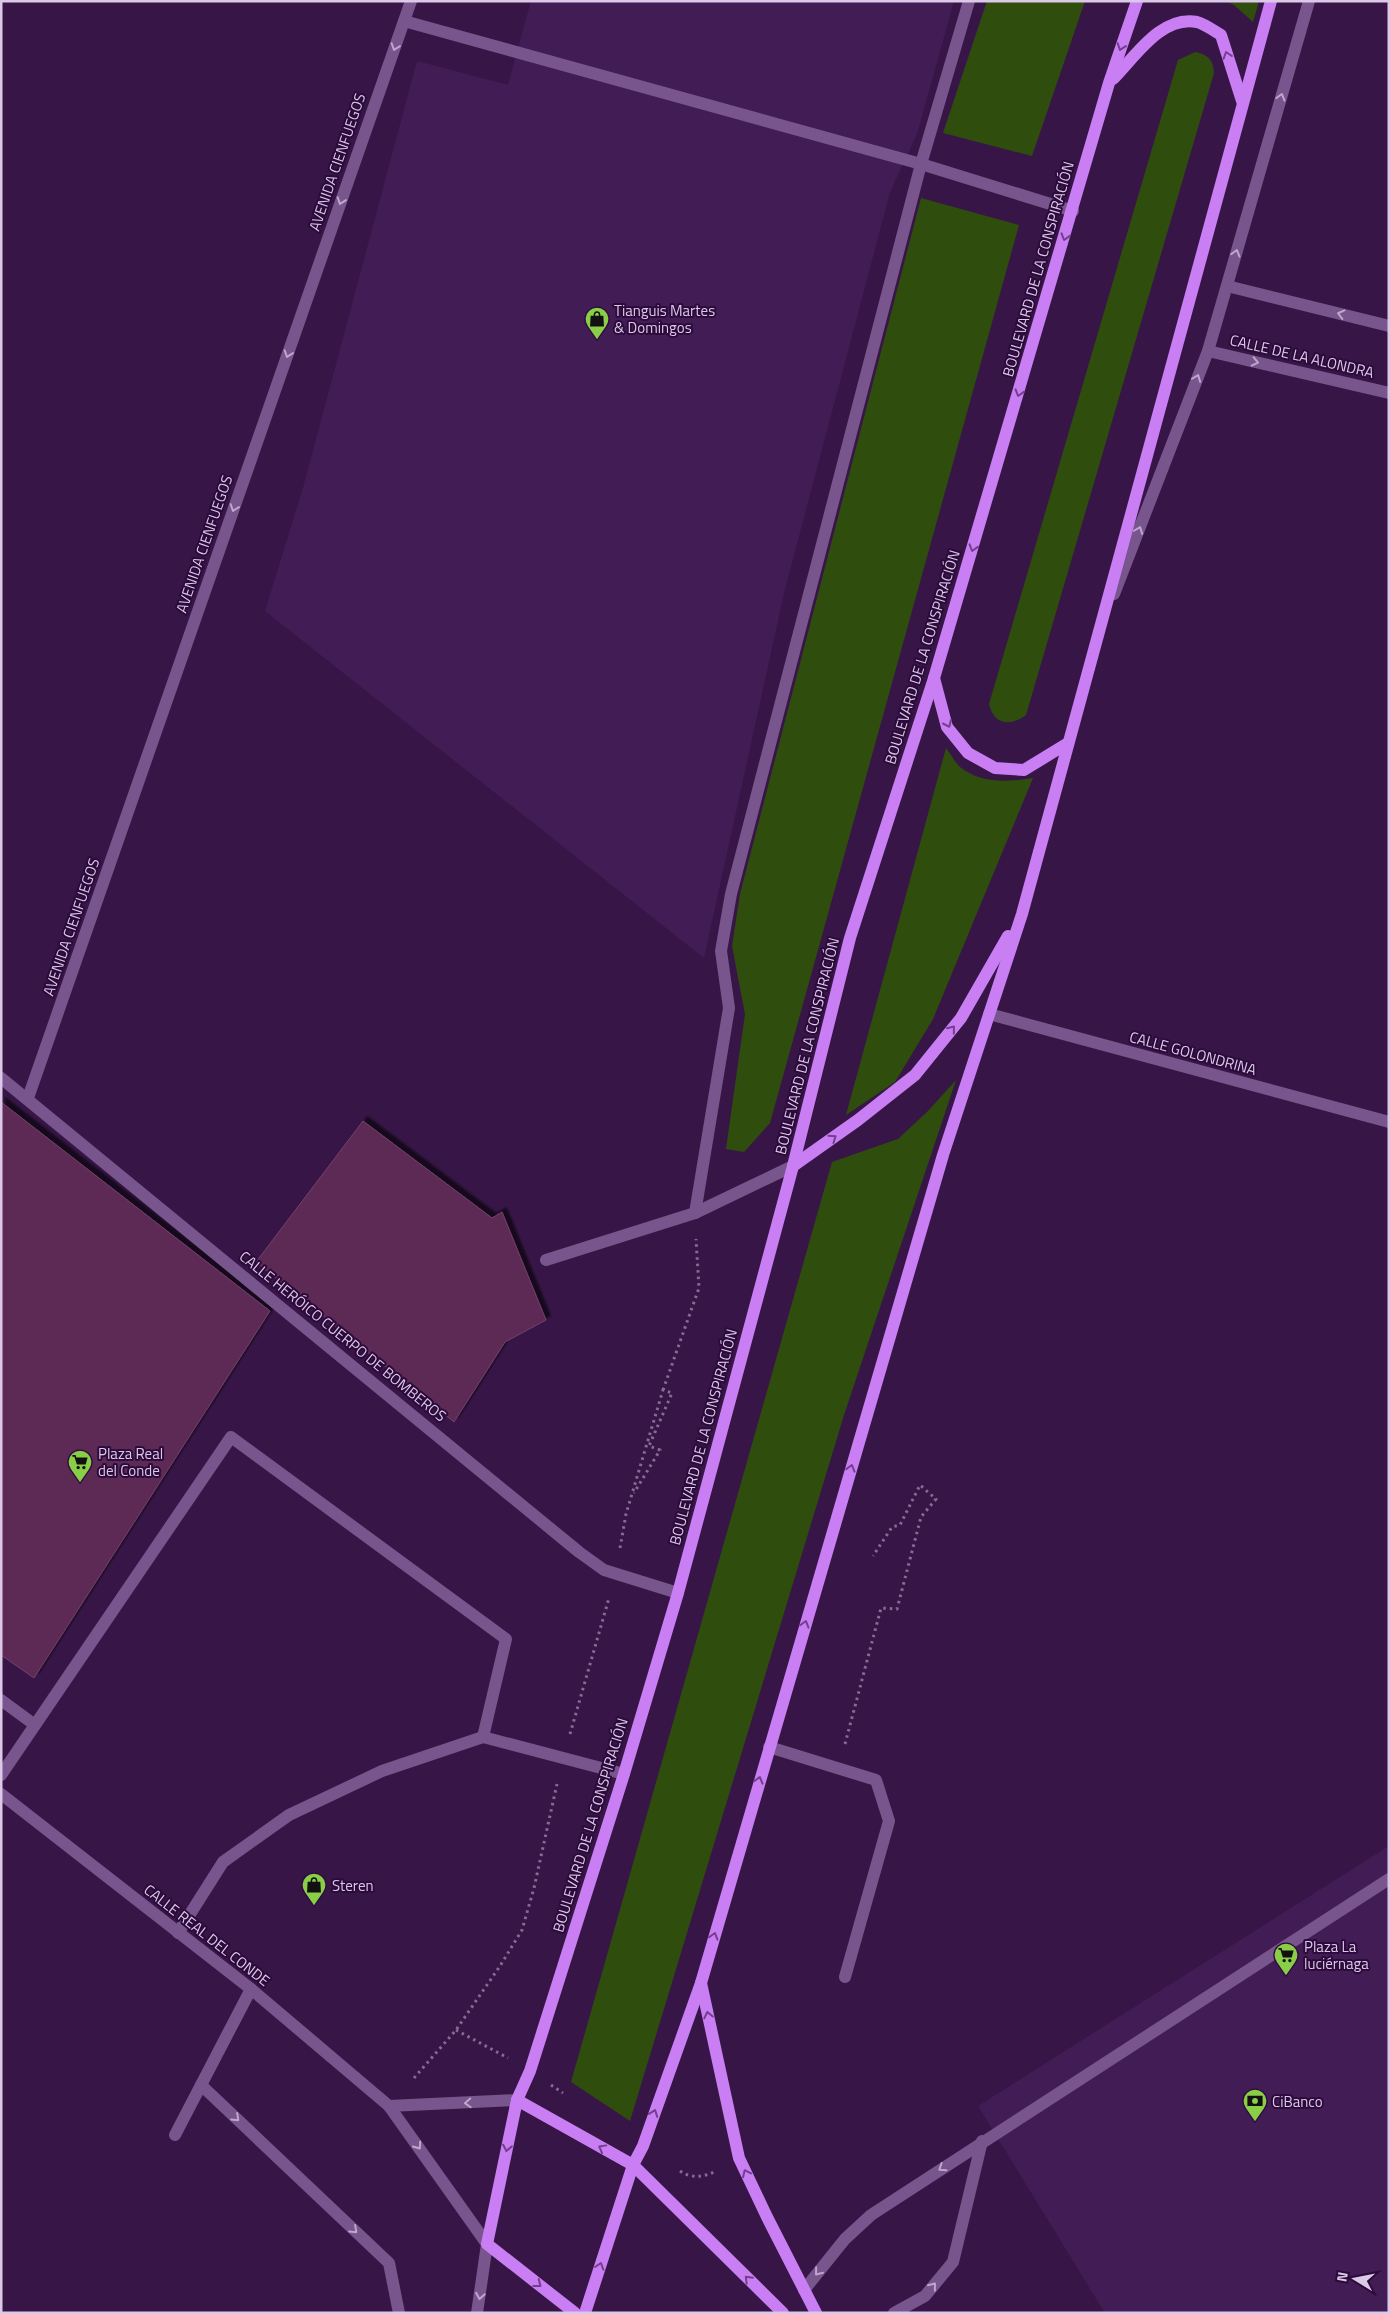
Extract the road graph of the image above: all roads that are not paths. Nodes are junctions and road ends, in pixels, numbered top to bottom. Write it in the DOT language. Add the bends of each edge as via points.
graph roads {
  1 [pos="411,1"];
  2 [pos="969,1"];
  3 [pos="1137,1"];
  4 [pos="1271,1"];
  5 [pos="1309,1"];
  6 [pos="404,21"];
  7 [pos="1109,83"];
  8 [pos="1242,101"];
  9 [pos="921,164"];
  10 [pos="1073,210"];
  11 [pos="1227,286"];
  12 [pos="1389,326"];
  13 [pos="1208,351"];
  14 [pos="1389,394"];
  15 [pos="1096,640"];
  16 [pos="934,678"];
  17 [pos="1068,742"];
  18 [pos="1022,914"];
  19 [pos="988,1014"];
  20 [pos="1,1078"];
  21 [pos="28,1098"];
  22 [pos="1389,1122"];
  23 [pos="793,1166"];
  24 [pos="695,1213"];
  25 [pos="546,1260"];
  26 [pos="678,1593"];
  27 [pos="1,1700"];
  28 [pos="35,1725"];
  29 [pos="483,1737"];
  30 [pos="769,1747"];
  31 [pos="624,1774"];
  32 [pos="1,1775"];
  33 [pos="1,1794"];
  34 [pos="1389,1878"];
  35 [pos="178,1933"];
  36 [pos="844,1976"];
  37 [pos="701,1983"];
  38 [pos="251,1989"];
  39 [pos="201,2085"];
  40 [pos="517,2100"];
  41 [pos="389,2106"];
  42 [pos="175,2135"];
  43 [pos="982,2141"];
  44 [pos="633,2165"];
  45 [pos="487,2244"];
  46 [pos="804,2290"];
  47 [pos="399,2313"];
  48 [pos="477,2313"];
  49 [pos="575,2313"];
  50 [pos="585,2313"];
  51 [pos="783,2313"];
  52 [pos="816,2313"];
  53 [pos="894,2313"];
  1 -- 6 [label="street, AVENIDA CIENFUEGOS"];
  2 -- 9 [label="street"];
  3 -- 7 [label="main road, BOULEVARD DE LA CONSPIRACIÓN, one-way"];
  4 -- 8 [label="main road"];
  11 -- 5 [label="street, one-way"];
  6 -- 9 [label="street"];
  6 -- 21 [label="street, AVENIDA CIENFUEGOS, one-way"];
  8 -- 7 [label="main road, one-way" via="1221,35 1197,22 1170,24"];
  7 -- 10 [label="main road, BOULEVARD DE LA CONSPIRACIÓN"];
  8 -- 15 [label="main road"];
  9 -- 10 [label="street"];
  9 -- 24 [label="street" via="730,894 721,951 729,1008"];
  10 -- 16 [label="main road, BOULEVARD DE LA CONSPIRACIÓN, one-way"];
  12 -- 11 [label="street, one-way"];
  11 -- 13 [label="street"];
  13 -- 14 [label="street, CALLE DE LA ALONDRA, one-way"];
  15 -- 13 [label="street, one-way"];
  15 -- 17 [label="main road"];
  16 -- 17 [label="main road, one-way" via="947,727 968,753 995,768 1024,770"];
  16 -- 23 [label="main road, BOULEVARD DE LA CONSPIRACIÓN" via="850,938"];
  17 -- 18 [label="main road"];
  18 -- 19 [label="main road"];
  23 -- 18 [label="main road, one-way" via="915,1075 961,1018"];
  19 -- 22 [label="street, CALLE GOLONDRINA"];
  30 -- 19 [label="main road, one-way" via="943,1155"];
  20 -- 21 [label="street, CALLE HERÓICO CUERPO DE BOMBEROS"];
  21 -- 26 [label="street, CALLE HERÓICO CUERPO DE BOMBEROS" via="579,1552 604,1570"];
  23 -- 24 [label="street"];
  23 -- 26 [label="main road, BOULEVARD DE LA CONSPIRACIÓN"];
  24 -- 25 [label="street"];
  26 -- 31 [label="main road, BOULEVARD DE LA CONSPIRACIÓN"];
  27 -- 28 [label="street"];
  28 -- 29 [label="street" via="231,1437 506,1639"];
  28 -- 32 [label="street"];
  29 -- 31 [label="street"];
  29 -- 35 [label="street" via="382,1771 288,1815 223,1862"];
  30 -- 36 [label="street" via="876,1780 889,1821"];
  37 -- 30 [label="main road, one-way"];
  31 -- 40 [label="main road, BOULEVARD DE LA CONSPIRACIÓN" via="530,2071"];
  33 -- 35 [label="street, CALLE REAL DEL CONDE"];
  34 -- 43 [label="street"];
  35 -- 38 [label="street, CALLE REAL DEL CONDE"];
  44 -- 37 [label="main road, one-way"];
  46 -- 37 [label="main road, one-way" via="739,2158"];
  38 -- 39 [label="street"];
  38 -- 41 [label="street, CALLE REAL DEL CONDE"];
  39 -- 42 [label="street"];
  39 -- 47 [label="street, one-way" via="389,2263"];
  40 -- 41 [label="street, one-way"];
  44 -- 40 [label="main road, one-way"];
  40 -- 45 [label="main road, BOULEVARD DE LA CONSPIRACIÓN, one-way"];
  41 -- 45 [label="street, CALLE REAL DEL CONDE, one-way"];
  43 -- 46 [label="street, one-way" via="871,2215 845,2240"];
  53 -- 43 [label="street, one-way" via="925,2296 953,2262"];
  50 -- 44 [label="main road, one-way"];
  51 -- 44 [label="main road, one-way"];
  45 -- 48 [label="street, one-way"];
  45 -- 49 [label="main road, one-way"];
  46 -- 52 [label="main road"];
}
